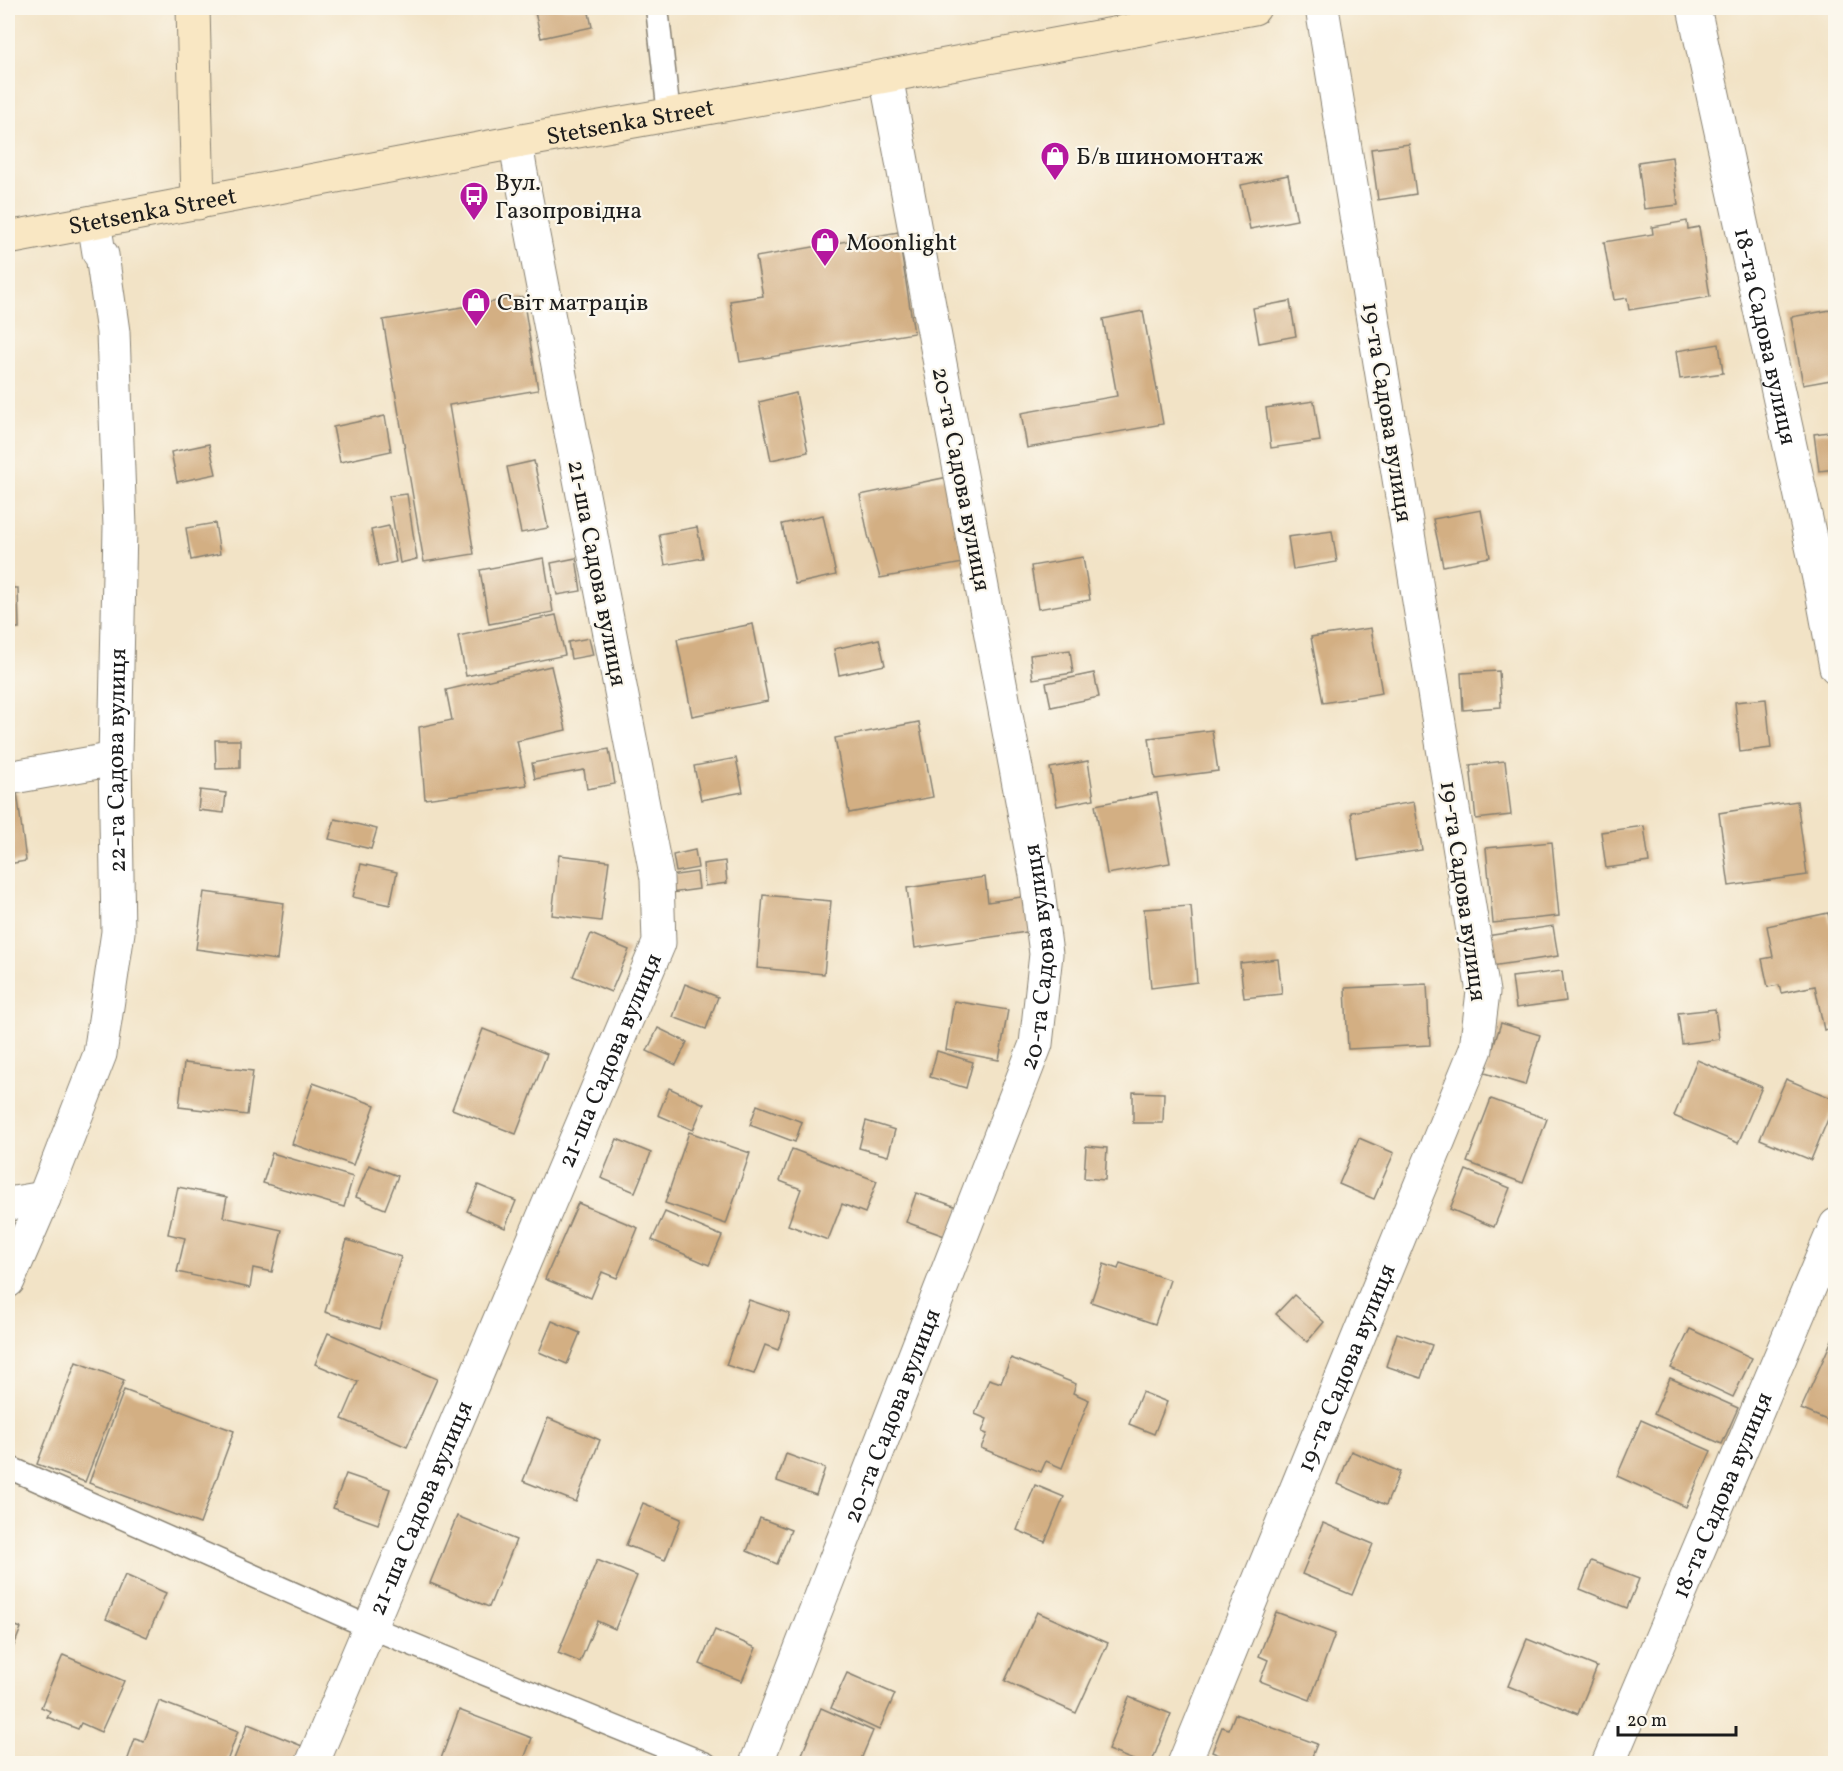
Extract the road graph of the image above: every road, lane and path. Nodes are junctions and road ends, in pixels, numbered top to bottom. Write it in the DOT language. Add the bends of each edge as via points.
graph roads {
  1 [pos="193,8"];
  2 [pos="657,8"];
  3 [pos="1254,8"];
  4 [pos="1322,8"];
  5 [pos="1694,8"];
  6 [pos="886,76"];
  7 [pos="669,115"];
  8 [pos="516,142"];
  9 [pos="198,203"];
  10 [pos="94,222"];
  11 [pos="8,238"];
  12 [pos="1836,667"];
  13 [pos="114,759"];
  14 [pos="8,778"];
  15 [pos="44,1198"];
  16 [pos="8,1204"];
  17 [pos="1836,1225"];
  18 [pos="8,1281"];
  19 [pos="8,1467"];
  20 [pos="370,1627"];
  21 [pos="312,1764"];
  22 [pos="706,1764"];
  23 [pos="756,1764"];
  24 [pos="1184,1764"];
  25 [pos="1608,1764"];
  1 -- 9 [label="main road"];
  2 -- 7 [label="lane"];
  3 -- 6 [label="main road, Stetsenka Street"];
  4 -- 24 [label="street, 19-та Садова вулиця" via="1483,992 1476,1049"];
  5 -- 12 [label="street, 18-та Садова вулиця"];
  6 -- 7 [label="main road, Stetsenka Street"];
  6 -- 23 [label="street, 20-та Садова вулиця" via="1036,875 1046,954 1036,1044"];
  7 -- 8 [label="main road, Stetsenka Street"];
  8 -- 9 [label="main road, Stetsenka Street"];
  8 -- 20 [label="street, 21-ша Садова вулиця" via="657,878 659,943"];
  9 -- 10 [label="main road, Stetsenka Street"];
  10 -- 11 [label="main road, Stetsenka Street"];
  10 -- 13 [label="street, 22-га Садова вулиця" via="114,344 120,527"];
  13 -- 14 [label="street"];
  13 -- 15 [label="street, 22-га Садова вулиця" via="118,933 100,1054"];
  15 -- 16 [label="street"];
  15 -- 18 [label="street, 22-га Садова вулиця"];
  17 -- 25 [label="street, 18-та Садова вулиця"];
  19 -- 20 [label="lane"];
  20 -- 21 [label="street, 21-ша Садова вулиця"];
  20 -- 22 [label="lane"];
}
